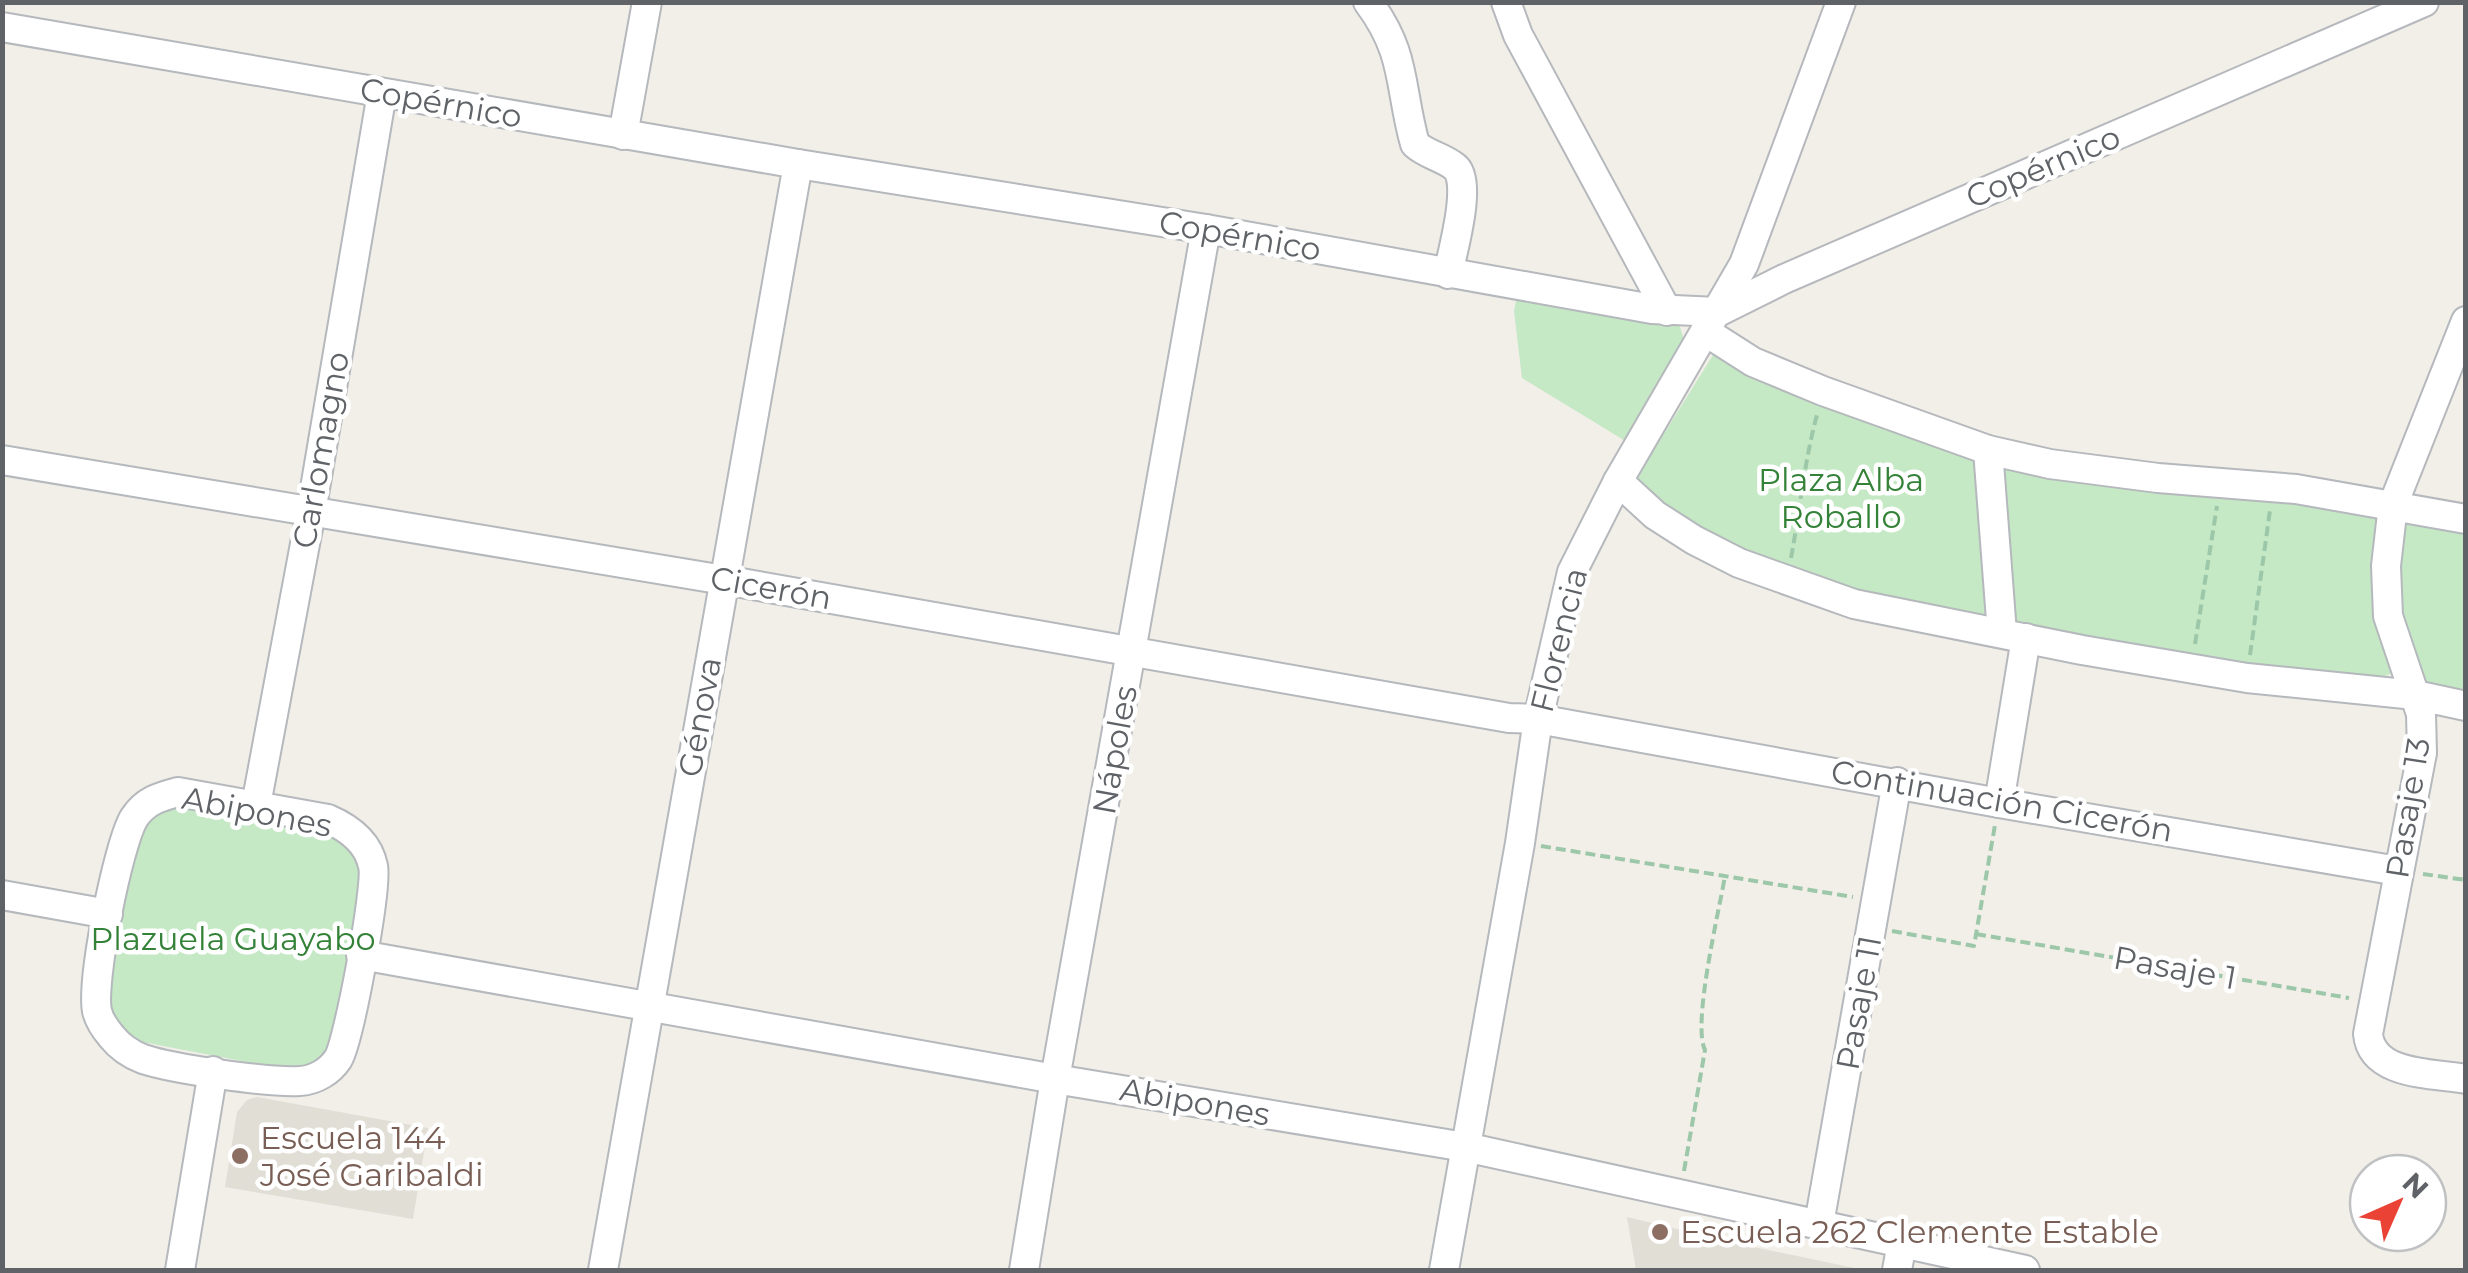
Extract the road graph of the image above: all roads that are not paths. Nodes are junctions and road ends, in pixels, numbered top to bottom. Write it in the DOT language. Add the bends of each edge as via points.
graph roads {
  1 [pos="647,2"];
  2 [pos="1368,2"];
  3 [pos="1506,2"];
  4 [pos="1841,2"];
  5 [pos="2424,2"];
  6 [pos="2,27"];
  7 [pos="382,94"];
  8 [pos="624,134"];
  9 [pos="798,164"];
  10 [pos="1206,229"];
  11 [pos="1448,274"];
  12 [pos="1667,311"];
  13 [pos="1712,322"];
  14 [pos="2466,322"];
  15 [pos="1988,450"];
  16 [pos="2,460"];
  17 [pos="1618,481"];
  18 [pos="2393,505"];
  19 [pos="311,512"];
  20 [pos="2466,519"];
  21 [pos="724,580"];
  22 [pos="2014,636"];
  23 [pos="1133,653"];
  24 [pos="2415,695"];
  25 [pos="2466,706"];
  26 [pos="1538,719"];
  27 [pos="1897,782"];
  28 [pos="1998,803"];
  29 [pos="256,805"];
  30 [pos="2398,870"];
  31 [pos="2,894"];
  32 [pos="108,914"];
  33 [pos="361,955"];
  34 [pos="648,1006"];
  35 [pos="212,1071"];
  36 [pos="1055,1079"];
  37 [pos="2466,1079"];
  38 [pos="1464,1148"];
  39 [pos="1819,1224"];
  40 [pos="1900,1257"];
  41 [pos="180,1270"];
  42 [pos="603,1270"];
  43 [pos="1024,1270"];
  44 [pos="1444,1270"];
  45 [pos="2025,1270"];
  1 -- 8 [label="street"];
  2 -- 11 [label="street" via="1395,50 1414,144 1462,175"];
  3 -- 12 [label="street"];
  4 -- 13 [label="street, Florencia" via="1744,264"];
  5 -- 13 [label="street, Copérnico" via="1821,263"];
  6 -- 7 [label="street, Copérnico"];
  7 -- 8 [label="street, Copérnico"];
  7 -- 19 [label="street, Carlomagno"];
  8 -- 9 [label="street, Copérnico"];
  9 -- 10 [label="street, Copérnico"];
  9 -- 21 [label="street, Génova"];
  10 -- 11 [label="street, Copérnico"];
  10 -- 23 [label="street, Nápoles"];
  11 -- 12 [label="street, Copérnico"];
  12 -- 13 [label="street, Copérnico"];
  13 -- 15 [label="street" via="1752,362"];
  13 -- 17 [label="street, Florencia"];
  14 -- 18 [label="street, Pasaje 13"];
  15 -- 18 [label="street" via="2050,464"];
  15 -- 22 [label="street"];
  16 -- 19 [label="street, Cicerón"];
  17 -- 22 [label="street" via="1672,527 1786,582 1898,615"];
  17 -- 26 [label="street, Florencia" via="1572,572"];
  18 -- 20 [label="street"];
  18 -- 24 [label="street, Pasaje 13" via="2388,616"];
  19 -- 21 [label="street, Cicerón"];
  19 -- 29 [label="street, Carlomagno"];
  21 -- 23 [label="street, Cicerón"];
  21 -- 34 [label="street, Génova"];
  22 -- 24 [label="street" via="2247,678"];
  22 -- 28 [label="street"];
  23 -- 26 [label="street, Cicerón"];
  23 -- 36 [label="street, Nápoles"];
  24 -- 25 [label="street"];
  24 -- 30 [label="street, Pasaje 13" via="2422,754"];
  26 -- 27 [label="street, Continuación Cicerón"];
  26 -- 38 [label="street, Florencia"];
  27 -- 28 [label="street, Continuación Cicerón"];
  27 -- 39 [label="street, Pasaje 11"];
  28 -- 30 [label="street, Continuación Cicerón"];
  29 -- 32 [label="street, Abipones" via="178,792 149,802 129,828"];
  29 -- 33 [label="street, Abipones" via="328,818 368,850 375,876"];
  30 -- 37 [label="street, Pasaje 13" via="2368,1034 2373,1053 2389,1065"];
  31 -- 32 [label="street"];
  32 -- 35 [label="street" via="96,988 107,1032 145,1060"];
  33 -- 34 [label="street, Abipones"];
  33 -- 35 [label="street" via="344,1048 324,1073 296,1082"];
  34 -- 36 [label="street, Abipones"];
  34 -- 42 [label="street, Génova"];
  35 -- 41 [label="street"];
  36 -- 38 [label="street, Abipones"];
  36 -- 43 [label="street, Nápoles"];
  38 -- 39 [label="street, Abipones"];
  38 -- 44 [label="street, Florencia"];
  39 -- 40 [label="street, Abipones"];
  40 -- 45 [label="street, Abipones"];
}
